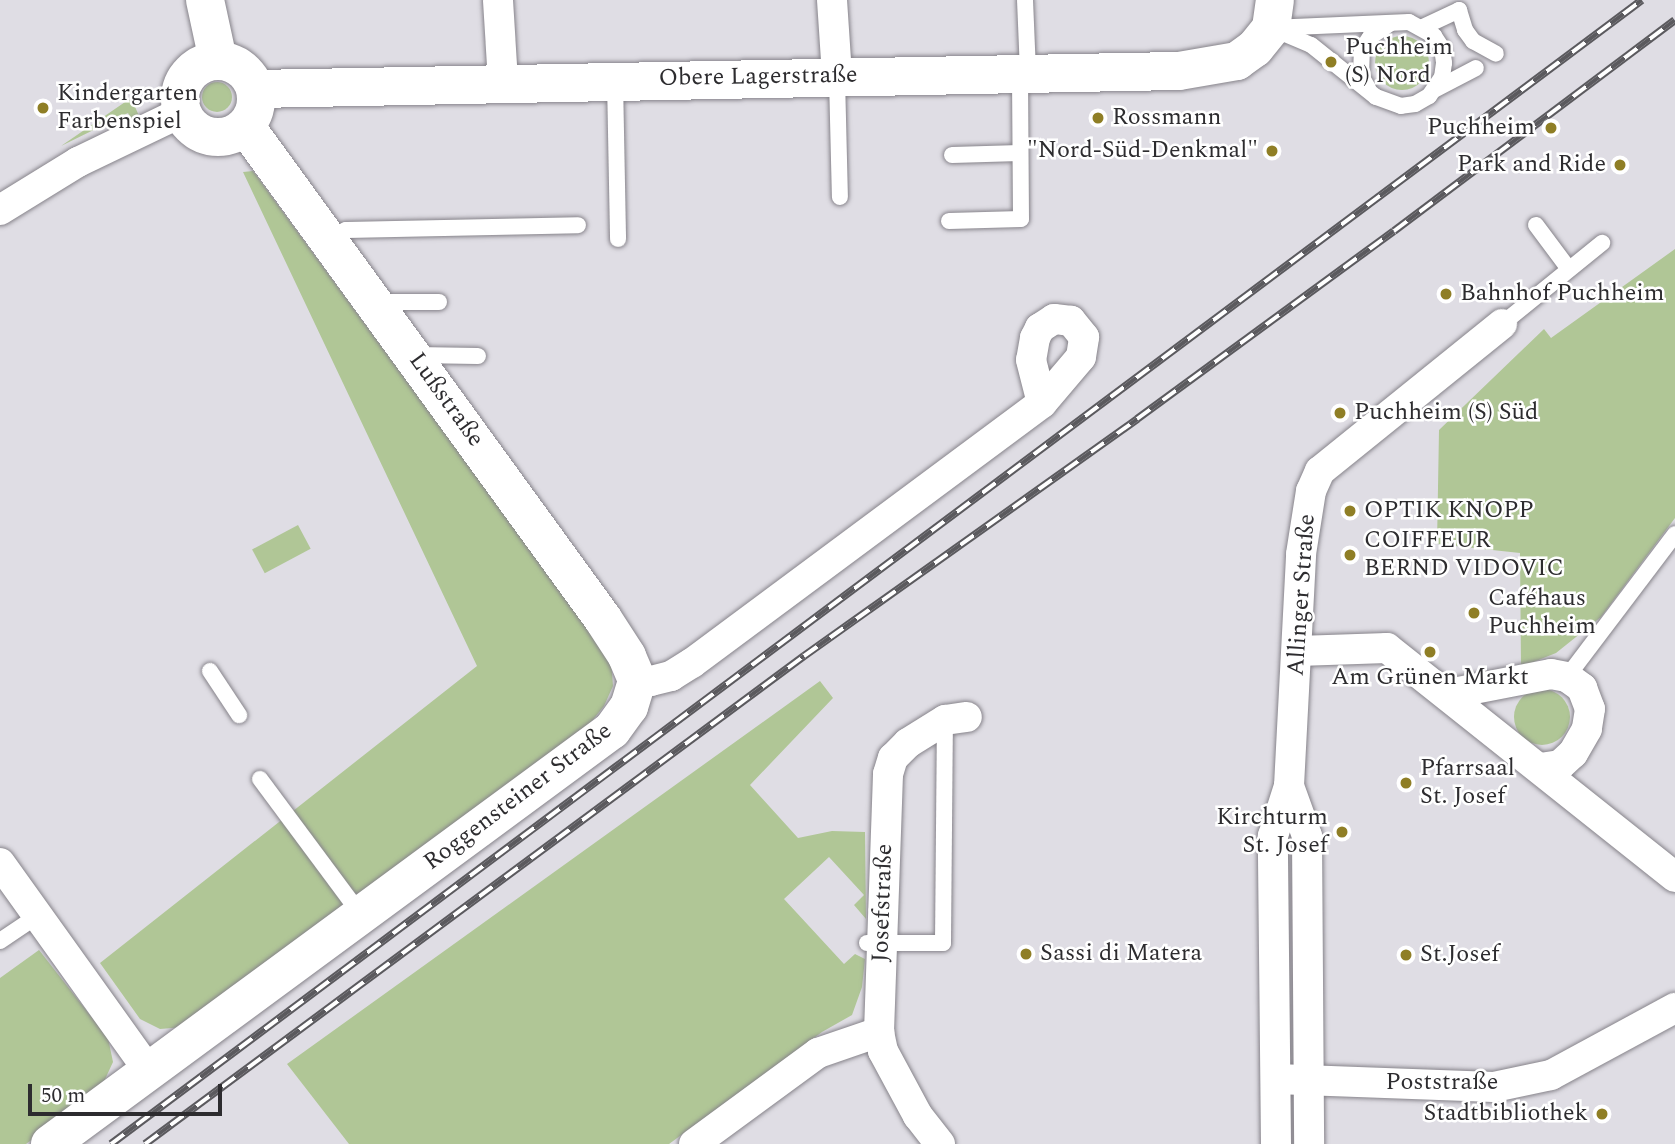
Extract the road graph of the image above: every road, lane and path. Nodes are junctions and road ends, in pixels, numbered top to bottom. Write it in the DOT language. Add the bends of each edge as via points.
graph roads {
  1 [pos="205,0"];
  2 [pos="498,0"];
  3 [pos="832,0"];
  4 [pos="1025,0"];
  5 [pos="1394,22"];
  6 [pos="1267,25"];
  7 [pos="1423,27"];
  8 [pos="1496,54"];
  9 [pos="218,60"];
  10 [pos="1475,68"];
  11 [pos="1024,72"];
  12 [pos="837,76"];
  13 [pos="615,80"];
  14 [pos="503,82"];
  15 [pos="256,89"];
  16 [pos="1436,89"];
  17 [pos="1376,97"];
  18 [pos="182,112"];
  19 [pos="246,127"];
  20 [pos="1020,153"];
  21 [pos="952,155"];
  22 [pos="840,197"];
  23 [pos="0,210"];
  24 [pos="949,221"];
  25 [pos="579,225"];
  26 [pos="1536,225"];
  27 [pos="618,239"];
  28 [pos="327,240"];
  29 [pos="1602,243"];
  30 [pos="1568,268"];
  31 [pos="374,302"];
  32 [pos="439,302"];
  33 [pos="1502,324"];
  34 [pos="413,355"];
  35 [pos="478,356"];
  36 [pos="1042,403"];
  37 [pos="1675,534"];
  38 [pos="1668,555"];
  39 [pos="1298,651"];
  40 [pos="210,671"];
  41 [pos="1567,677"];
  42 [pos="637,680"];
  43 [pos="1448,694"];
  44 [pos="239,715"];
  45 [pos="956,719"];
  46 [pos="1541,768"];
  47 [pos="260,779"];
  48 [pos="1289,786"];
  49 [pos="0,863"];
  50 [pos="1675,877"];
  51 [pos="361,915"];
  52 [pos="37,916"];
  53 [pos="0,942"];
  54 [pos="874,944"];
  55 [pos="1675,1009"];
  56 [pos="879,1032"];
  57 [pos="149,1071"];
  58 [pos="1276,1079"];
  59 [pos="1307,1079"];
  60 [pos="50,1144"];
  61 [pos="695,1144"];
  62 [pos="940,1144"];
  63 [pos="1276,1144"];
  64 [pos="1310,1144"];
  1 -- 9 [label="street"];
  2 -- 14 [label="street"];
  3 -- 12 [label="street"];
  4 -- 11 [label="lane"];
  5 -- 6 [label="lane"];
  5 -- 7 [label="lane"];
  5 -- 17 [label="lane" via="1381,27 1362,49 1362,76"];
  6 -- 11 [label="street, Obere Lagerstraße" via="1237,61 1179,71"];
  6 -- 17 [label="lane" via="1311,45"];
  7 -- 8 [label="lane" via="1459,10 1473,41"];
  7 -- 16 [label="lane" via="1434,36 1443,55"];
  9 -- 15 [label="street" via="242,68"];
  9 -- 18 [label="street" via="195,68 187,77 180,100"];
  10 -- 16 [label="lane"];
  11 -- 12 [label="street, Obere Lagerstraße"];
  11 -- 20 [label="lane"];
  12 -- 13 [label="street, Obere Lagerstraße"];
  12 -- 22 [label="lane"];
  13 -- 14 [label="street, Obere Lagerstraße"];
  13 -- 27 [label="lane"];
  14 -- 15 [label="street, Obere Lagerstraße"];
  15 -- 19 [label="street" via="256,109"];
  16 -- 17 [label="lane" via="1415,104 1388,104"];
  18 -- 19 [label="street" via="188,123 209,137 222,138"];
  18 -- 23 [label="street" via="78,162"];
  19 -- 28 [label="street, Lußstraße"];
  20 -- 21 [label="lane"];
  20 -- 24 [label="lane" via="1021,219"];
  25 -- 28 [label="lane" via="346,230"];
  26 -- 30 [label="lane"];
  28 -- 31 [label="street, Lußstraße"];
  29 -- 30 [label="lane"];
  30 -- 33 [label="lane"];
  31 -- 32 [label="lane"];
  31 -- 34 [label="street, Lußstraße"];
  33 -- 39 [label="street, Allinger Straße" via="1320,471 1304,524"];
  34 -- 35 [label="lane"];
  34 -- 42 [label="street, Lußstraße" via="603,619"];
  36 -- 42 [label="street" via="692,663 671,676"];
  37 -- 38 [label="lane"];
  38 -- 41 [label="lane"];
  39 -- 43 [label="street" via="1387,648"];
  39 -- 48 [label="street, Allinger Straße"];
  40 -- 44 [label="lane"];
  41 -- 43 [label="street" via="1550,674"];
  41 -- 46 [label="street" via="1582,688 1590,709 1587,729 1560,765"];
  42 -- 51 [label="street, Roggensteiner Straße" via="629,706 612,730"];
  43 -- 46 [label="street"];
  45 -- 54 [label="street, Josefstraße" via="908,743 893,758"];
  45 -- 54 [label="lane" via="943,943"];
  46 -- 50 [label="street"];
  47 -- 51 [label="lane"];
  48 -- 58 [label="street, Allinger Straße" via="1273,836"];
  48 -- 59 [label="street, Allinger Straße" via="1307,836"];
  49 -- 52 [label="street"];
  51 -- 57 [label="street, Roggensteiner Straße"];
  52 -- 53 [label="lane"];
  52 -- 57 [label="street"];
  54 -- 56 [label="street, Josefstraße"];
  55 -- 59 [label="street, Poststraße" via="1551,1075 1494,1087"];
  56 -- 61 [label="street" via="818,1053"];
  56 -- 62 [label="street, Josefstraße" via="883,1051 918,1116"];
  57 -- 60 [label="street, Roggensteiner Straße"];
  58 -- 59 [label="street, Poststraße"];
  58 -- 63 [label="street, Allinger Straße"];
  59 -- 64 [label="street, Allinger Straße"];
}
